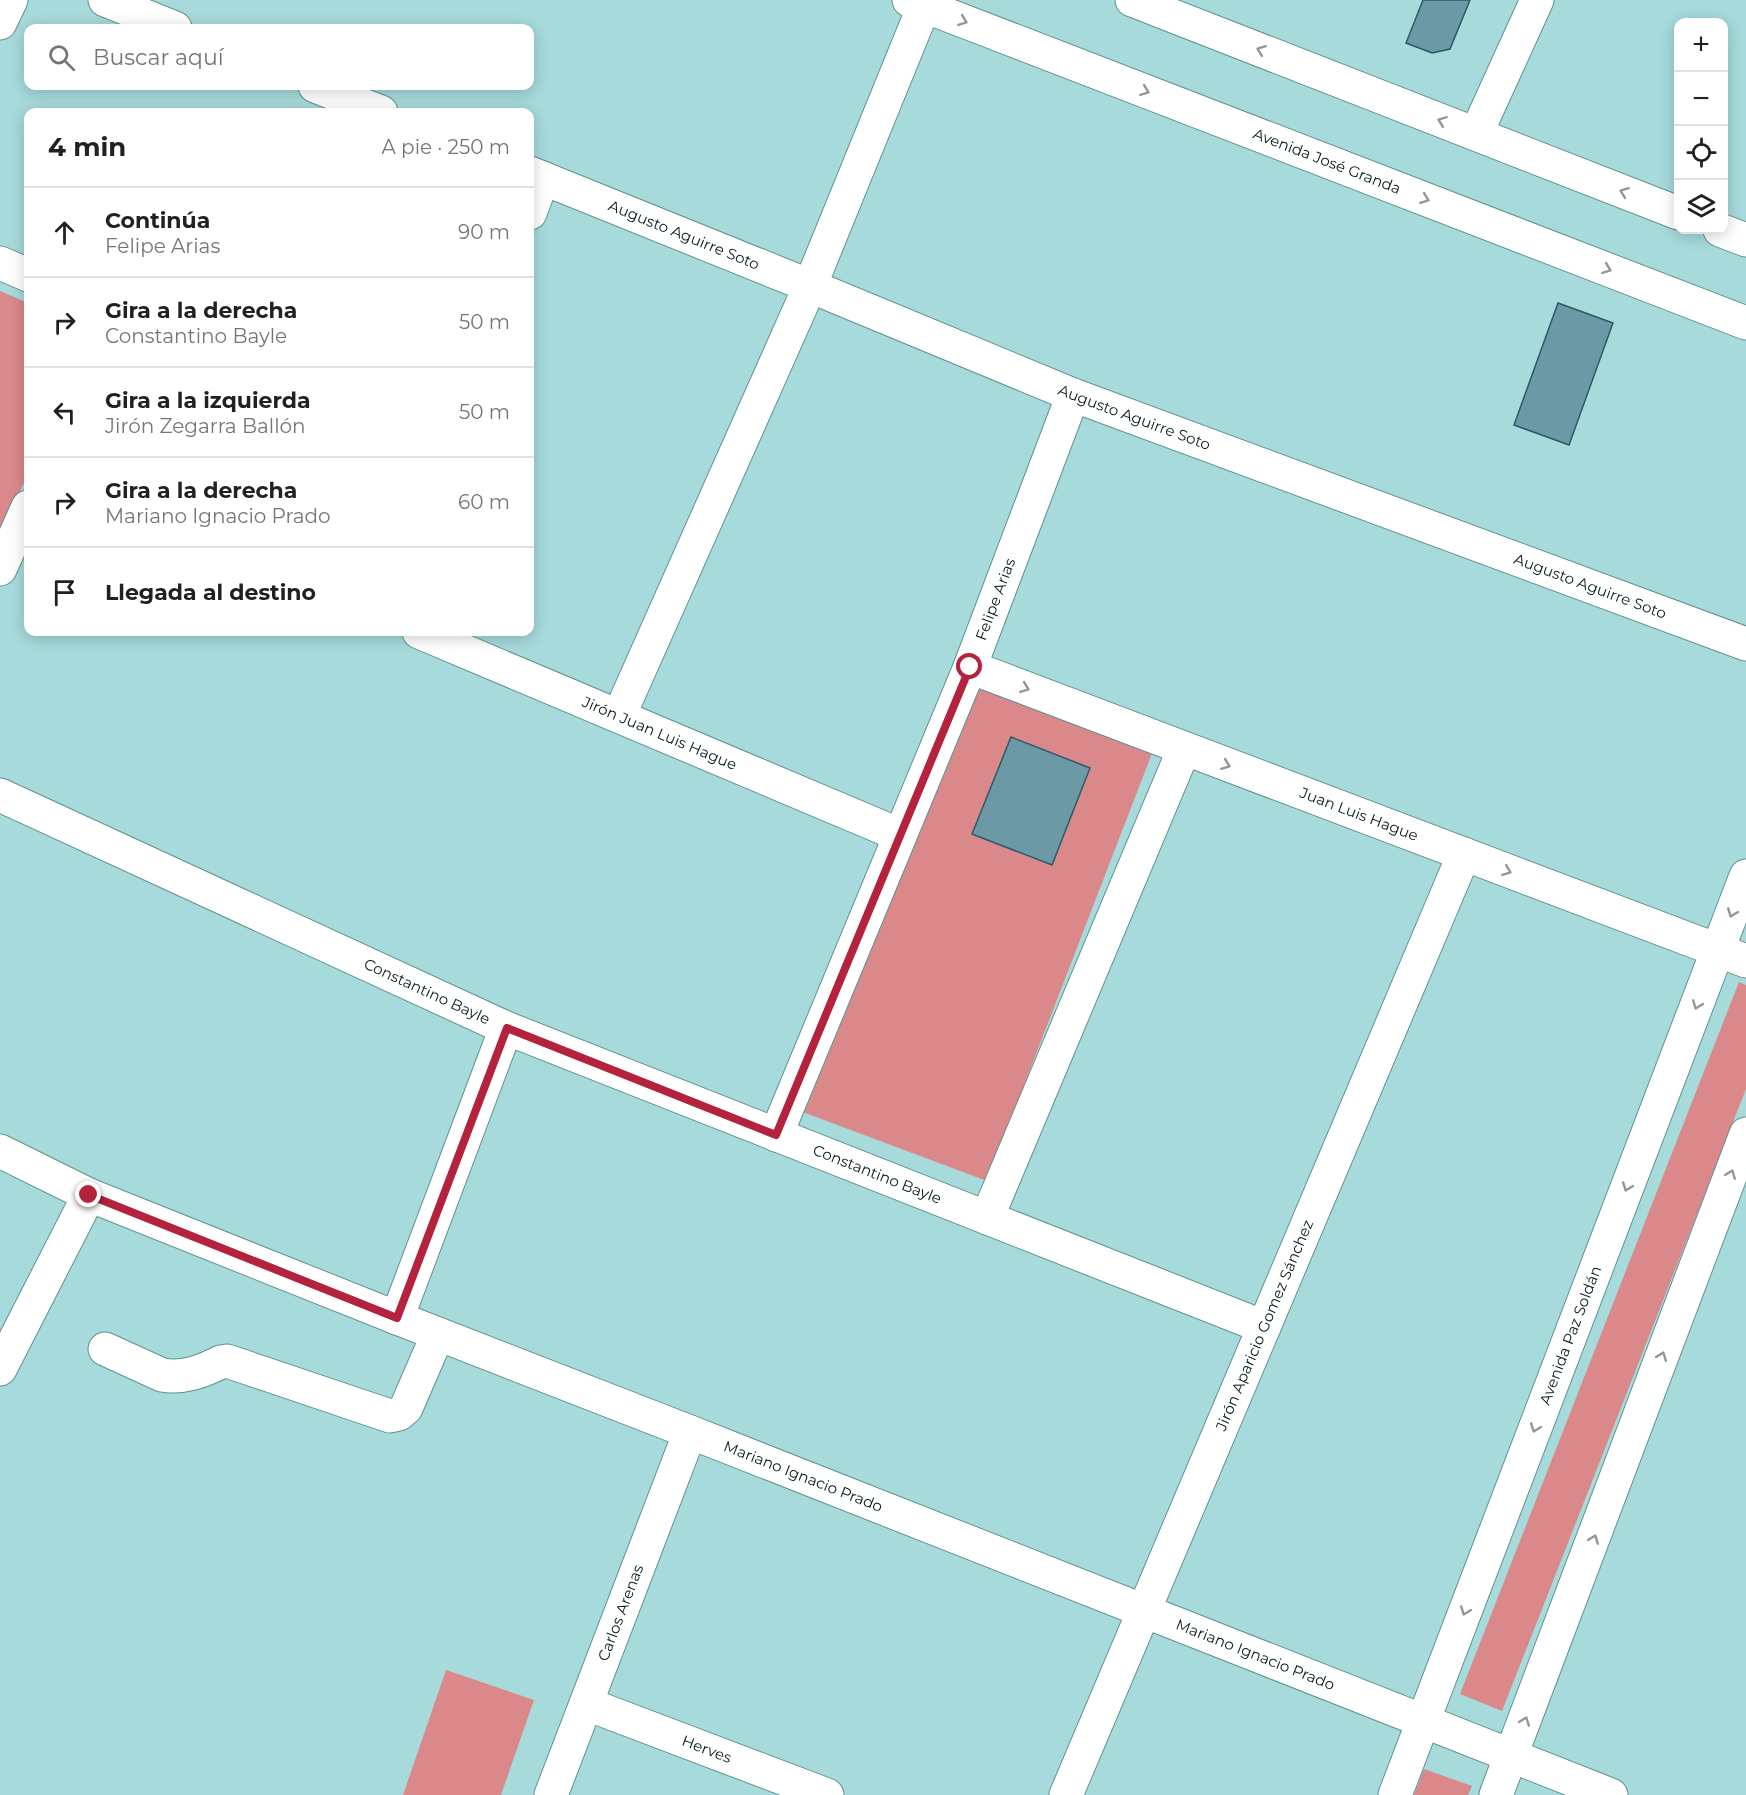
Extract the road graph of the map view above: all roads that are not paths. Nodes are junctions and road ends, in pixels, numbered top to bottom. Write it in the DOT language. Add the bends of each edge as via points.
graph roads {
  1 [pos="11,0"];
  2 [pos="105,0"];
  3 [pos="1132,0"];
  4 [pos="1537,0"];
  5 [pos="916,3"];
  6 [pos="0,23"];
  7 [pos="165,24"];
  8 [pos="325,90"];
  9 [pos="371,108"];
  10 [pos="1476,134"];
  11 [pos="536,176"];
  12 [pos="1674,211"];
  13 [pos="1728,233"];
  14 [pos="1746,240"];
  15 [pos="0,263"];
  16 [pos="24,273"];
  17 [pos="810,285"];
  18 [pos="1746,324"];
  19 [pos="1073,395"];
  20 [pos="24,516"];
  21 [pos="0,569"];
  22 [pos="429,636"];
  23 [pos="1746,644"];
  24 [pos="970,667"];
  25 [pos="619,716"];
  26 [pos="1184,749"];
  27 [pos="0,795"];
  28 [pos="900,835"];
  29 [pos="1464,854"];
  30 [pos="1746,876"];
  31 [pos="1732,956"];
  32 [pos="507,1028"];
  33 [pos="1746,1134"];
  34 [pos="776,1135"];
  35 [pos="0,1151"];
  36 [pos="89,1195"];
  37 [pos="987,1218"];
  38 [pos="397,1318"];
  39 [pos="1264,1327"];
  40 [pos="438,1334"];
  41 [pos="105,1349"];
  42 [pos="0,1369"];
  43 [pos="690,1432"];
  44 [pos="1144,1611"];
  45 [pos="587,1704"];
  46 [pos="1423,1721"];
  47 [pos="1512,1756"];
  48 [pos="551,1795"];
  49 [pos="827,1795"];
  50 [pos="1066,1795"];
  51 [pos="1395,1795"];
  52 [pos="1496,1795"];
  53 [pos="1611,1795"];
  1 -- 6 [label="street"];
  2 -- 7 [label="street"];
  10 -- 3 [label="street, one-way"];
  4 -- 10 [label="street"];
  5 -- 17 [label="street"];
  5 -- 18 [label="street, Avenida José Granda, one-way"];
  8 -- 9 [label="street"];
  12 -- 10 [label="street, one-way"];
  11 -- 17 [label="street, Augusto Aguirre Soto"];
  13 -- 14 [label="street"];
  15 -- 16 [label="street"];
  17 -- 19 [label="street, Augusto Aguirre Soto"];
  17 -- 25 [label="street"];
  19 -- 23 [label="street, Augusto Aguirre Soto"];
  19 -- 24 [label="street, Felipe Arias"];
  20 -- 21 [label="street"];
  22 -- 25 [label="street, Jirón Juan Luis Hague"];
  24 -- 26 [label="street, Juan Luis Hague, one-way"];
  24 -- 28 [label="street, Felipe Arias"];
  25 -- 28 [label="street, Jirón Juan Luis Hague"];
  26 -- 29 [label="street, Juan Luis Hague, one-way"];
  26 -- 37 [label="street"];
  27 -- 32 [label="street, Constantino Bayle"];
  28 -- 34 [label="street, Felipe Arias"];
  29 -- 31 [label="street, Juan Luis Hague, one-way"];
  29 -- 39 [label="street, Jirón Aparicio Gomez Sánchez"];
  30 -- 31 [label="street, Avenida Paz Soldán, one-way"];
  31 -- 46 [label="street, Avenida Paz Soldán, one-way"];
  32 -- 34 [label="street, Constantino Bayle"];
  32 -- 38 [label="street"];
  47 -- 33 [label="street, one-way"];
  34 -- 37 [label="street, Constantino Bayle"];
  35 -- 36 [label="street, Mariano Ignacio Prado"];
  36 -- 38 [label="street, Mariano Ignacio Prado"];
  36 -- 42 [label="street"];
  37 -- 39 [label="street, Constantino Bayle"];
  38 -- 40 [label="street, Mariano Ignacio Prado"];
  39 -- 44 [label="street, Jirón Aparicio Gomez Sánchez"];
  40 -- 41 [label="street" via="406,1408 390,1416 227,1361 172,1377"];
  40 -- 43 [label="street, Mariano Ignacio Prado"];
  43 -- 44 [label="street, Mariano Ignacio Prado"];
  43 -- 45 [label="street, Carlos Arenas"];
  44 -- 46 [label="street, Mariano Ignacio Prado"];
  44 -- 50 [label="street, Jirón Aparicio Gomez Sánchez"];
  45 -- 48 [label="street, Carlos Arenas"];
  45 -- 49 [label="street, Herves"];
  46 -- 47 [label="street, Mariano Ignacio Prado"];
  46 -- 51 [label="street, Avenida Paz Soldán"];
  47 -- 52 [label="street"];
  47 -- 53 [label="street, Mariano Ignacio Prado"];
}
